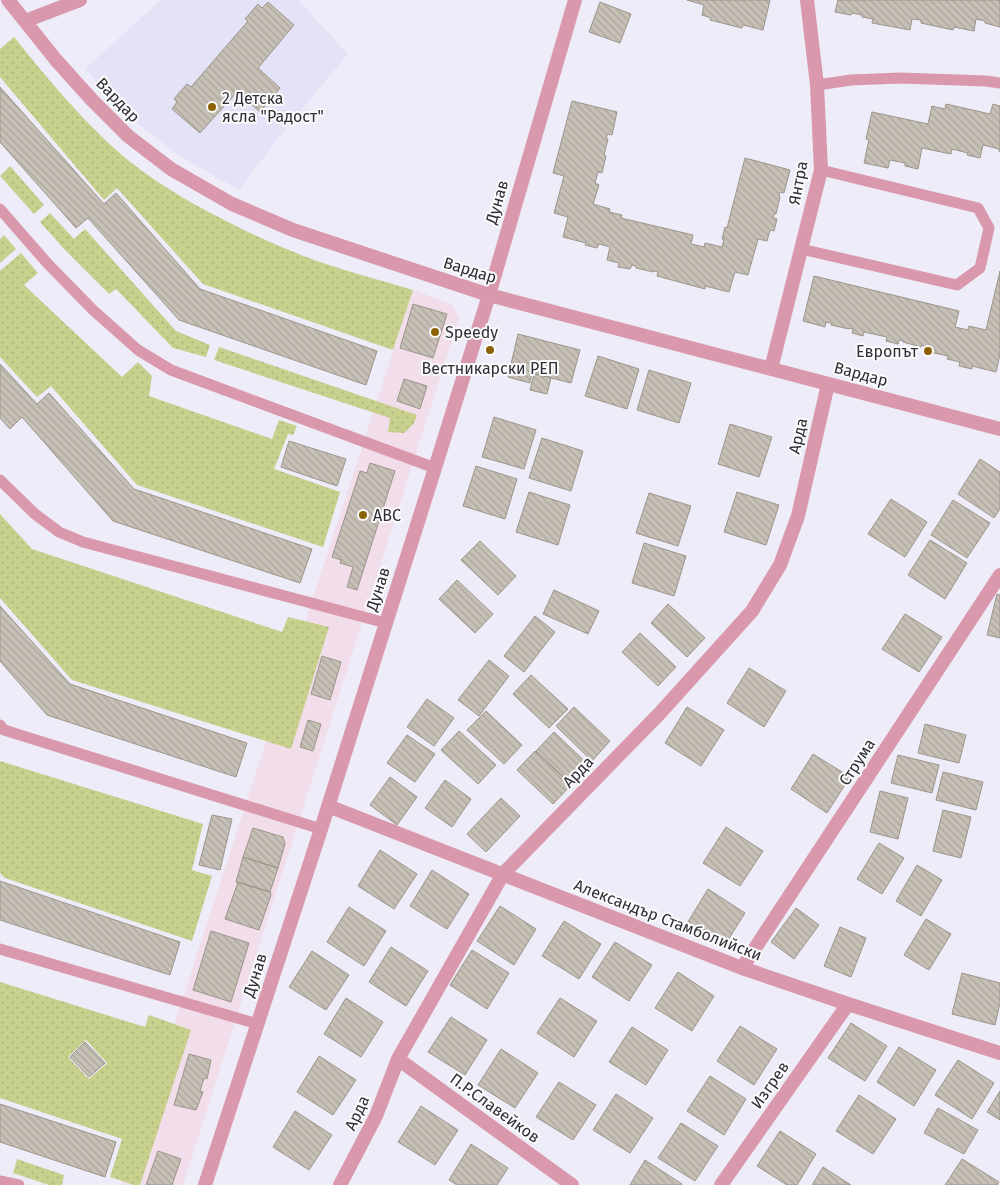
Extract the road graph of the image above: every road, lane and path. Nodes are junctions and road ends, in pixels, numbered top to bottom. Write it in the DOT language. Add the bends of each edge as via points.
graph roads {
  1 [pos="8,0"];
  2 [pos="80,0"];
  3 [pos="575,0"];
  4 [pos="808,0"];
  5 [pos="25,21"];
  6 [pos="1000,83"];
  7 [pos="817,85"];
  8 [pos="821,170"];
  9 [pos="0,209"];
  10 [pos="801,249"];
  11 [pos="489,295"];
  12 [pos="770,369"];
  13 [pos="828,384"];
  14 [pos="1000,429"];
  15 [pos="435,468"];
  16 [pos="0,480"];
  17 [pos="1000,575"];
  18 [pos="386,623"];
  19 [pos="0,725"];
  20 [pos="328,806"];
  21 [pos="321,829"];
  22 [pos="503,874"];
  23 [pos="0,949"];
  24 [pos="742,968"];
  25 [pos="848,1004"];
  26 [pos="258,1024"];
  27 [pos="1000,1053"];
  28 [pos="398,1059"];
  29 [pos="0,1181"];
  30 [pos="19,1185"];
  31 [pos="205,1185"];
  32 [pos="340,1185"];
  33 [pos="572,1185"];
  34 [pos="721,1185"];
  1 -- 5 [label="street, Вардар"];
  2 -- 5 [label="street"];
  3 -- 11 [label="street, Дунав"];
  4 -- 7 [label="street, Янтра"];
  5 -- 11 [label="street, Вардар" via="122,130 171,169 232,204 293,230"];
  6 -- 7 [label="lane" via="900,78"];
  7 -- 8 [label="street, Янтра"];
  8 -- 10 [label="street, Янтра"];
  8 -- 10 [label="lane" via="978,208 989,228 980,268 957,285"];
  9 -- 15 [label="lane" via="93,310 138,350 171,370"];
  10 -- 12 [label="street, Янтра"];
  11 -- 12 [label="street, Вардар"];
  11 -- 15 [label="street, Дунав"];
  12 -- 13 [label="street, Вардар"];
  13 -- 14 [label="street, Вардар"];
  13 -- 22 [label="street, Арда" via="798,516 780,565 752,611 660,713"];
  15 -- 18 [label="street, Дунав"];
  16 -- 18 [label="lane" via="59,532 82,542"];
  17 -- 24 [label="street, Струма"];
  18 -- 20 [label="street, Дунав"];
  19 -- 21 [label="lane" via="4,730"];
  20 -- 21 [label="street, Дунав"];
  20 -- 22 [label="street, Александър Стамболийски"];
  21 -- 26 [label="street, Дунав"];
  22 -- 24 [label="street, Александър Стамболийски"];
  22 -- 28 [label="street, Арда"];
  23 -- 26 [label="lane"];
  24 -- 25 [label="street, Александър Стамболийски"];
  25 -- 27 [label="street, Александър Стамболийски"];
  25 -- 34 [label="street, Изгрев"];
  26 -- 31 [label="street, Дунав"];
  28 -- 32 [label="street, Арда" via="376,1116"];
  28 -- 33 [label="street, П.Р.Славейков"];
  29 -- 30 [label="lane"];
}
